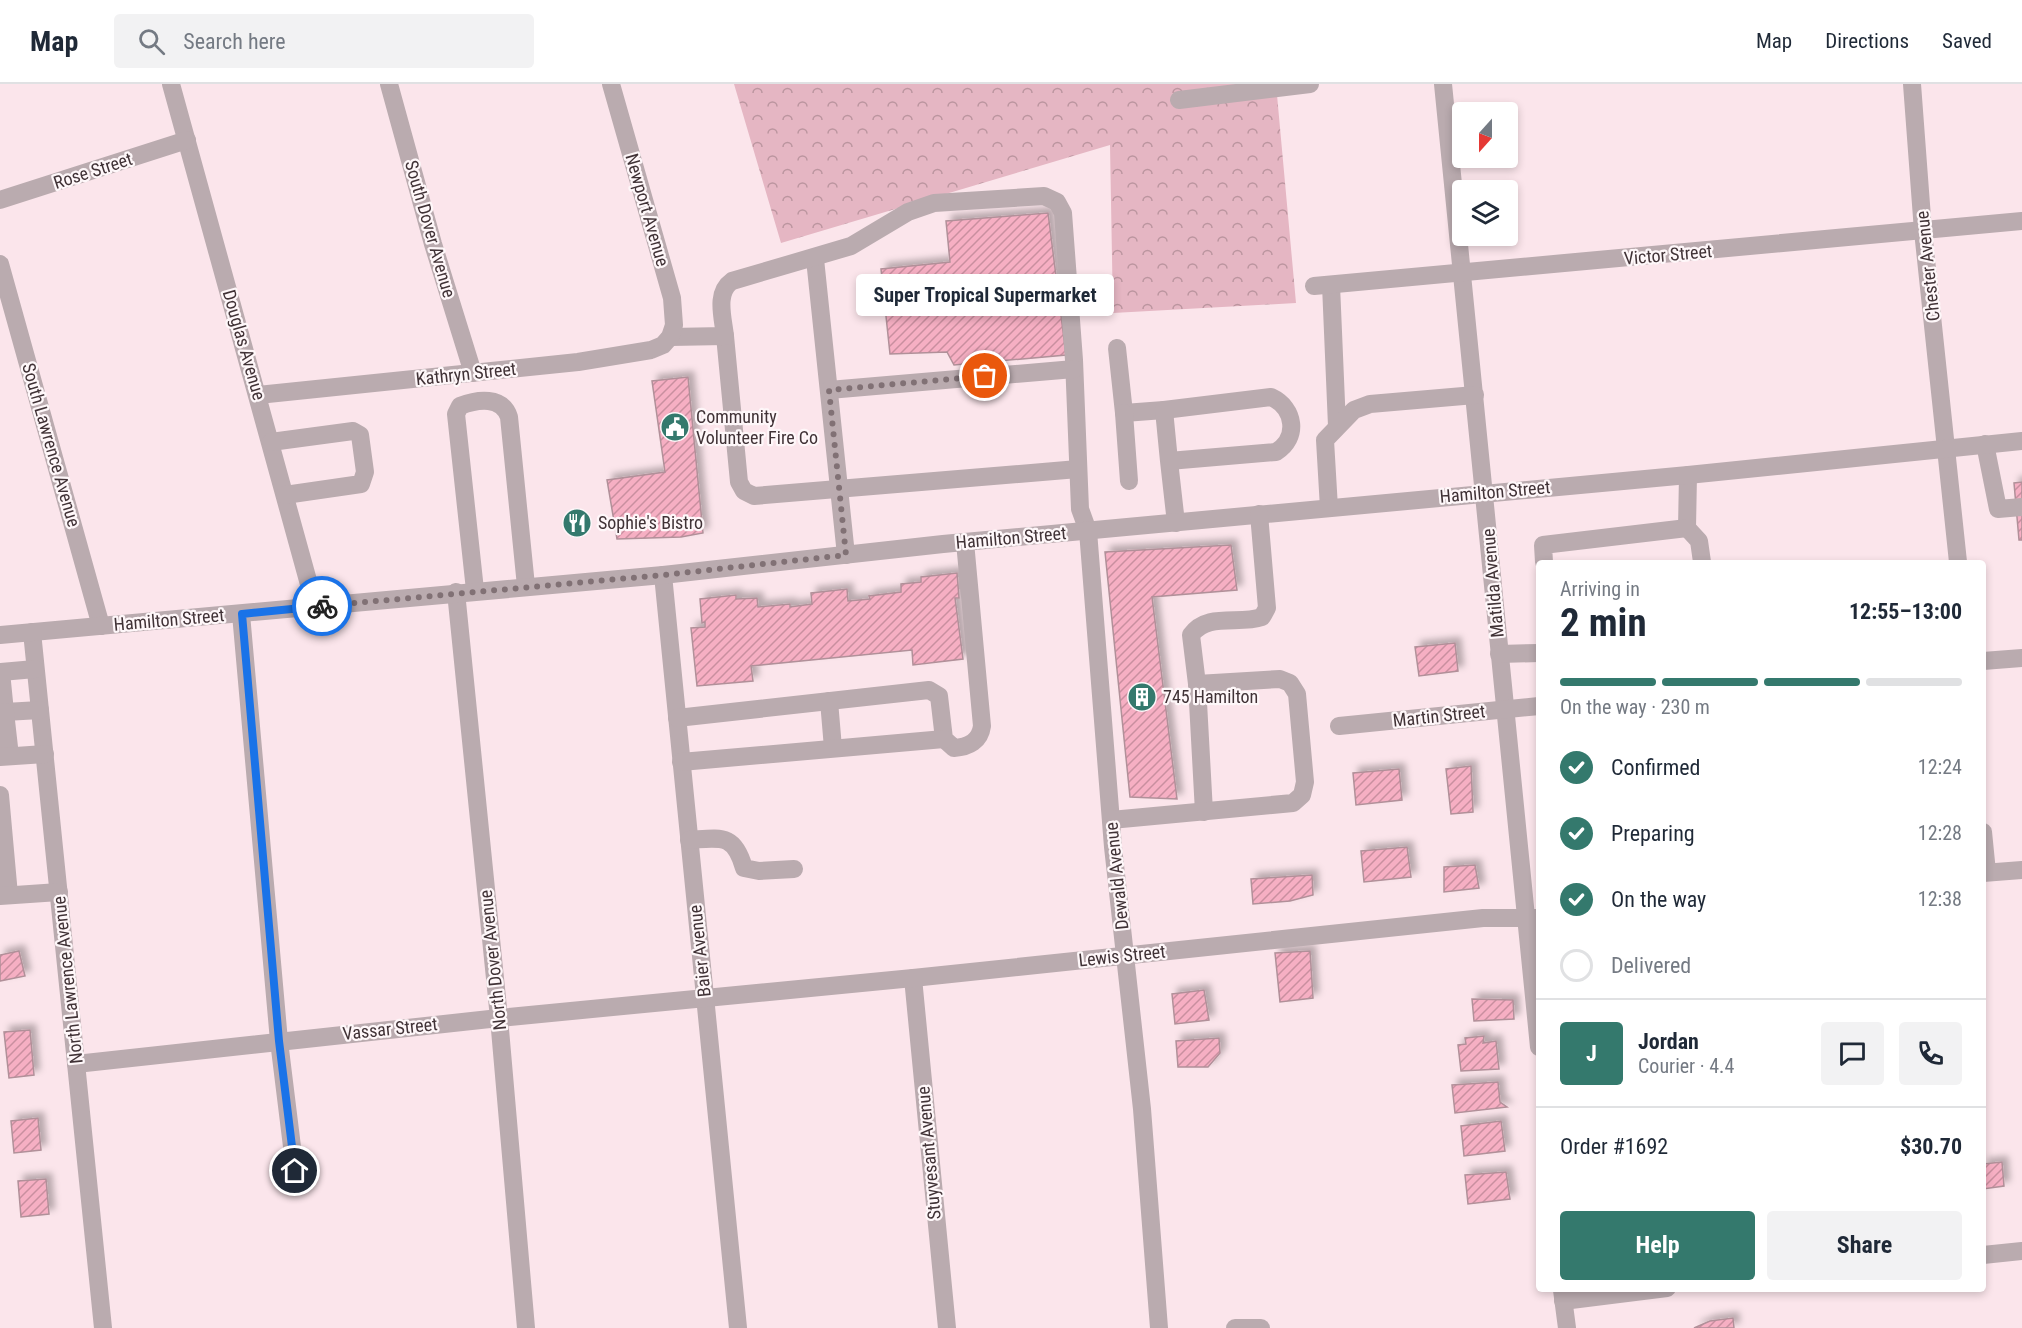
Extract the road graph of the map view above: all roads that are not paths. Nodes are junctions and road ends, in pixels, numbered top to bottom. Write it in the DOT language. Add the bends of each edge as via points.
graph roads {
  1 [pos="171,84"];
  2 [pos="389,84"];
  3 [pos="611,84"];
  4 [pos="1310,84"];
  5 [pos="1443,84"];
  6 [pos="1912,84"];
  7 [pos="1179,100"];
  8 [pos="186,140"];
  9 [pos="0,200"];
  10 [pos="2022,221"];
  11 [pos="1923,231"];
  12 [pos="815,259"];
  13 [pos="0,264"];
  14 [pos="1463,274"];
  15 [pos="725,336"];
  16 [pos="670,337"];
  17 [pos="1117,348"];
  18 [pos="1074,369"];
  19 [pos="473,373"];
  20 [pos="829,390"];
  21 [pos="258,395"];
  22 [pos="1474,395"];
  23 [pos="1164,410"];
  24 [pos="1124,413"];
  25 [pos="1337,426"];
  26 [pos="2022,441"];
  27 [pos="271,442"];
  28 [pos="1985,444"];
  29 [pos="1947,448"];
  30 [pos="1169,461"];
  31 [pos="1078,469"];
  32 [pos="1688,475"];
  33 [pos="1129,481"];
  34 [pos="840,489"];
  35 [pos="1484,493"];
  36 [pos="285,495"];
  37 [pos="2022,507"];
  38 [pos="1329,508"];
  39 [pos="1259,514"];
  40 [pos="1176,523"];
  41 [pos="1687,528"];
  42 [pos="1088,531"];
  43 [pos="965,542"];
  44 [pos="846,555"];
  45 [pos="1544,560"];
  46 [pos="1702,560"];
  47 [pos="1958,560"];
  48 [pos="663,575"];
  49 [pos="526,586"];
  50 [pos="475,590"];
  51 [pos="456,592"];
  52 [pos="315,606"];
  53 [pos="242,614"];
  54 [pos="101,626"];
  55 [pos="32,632"];
  56 [pos="0,635"];
  57 [pos="1536,653"];
  58 [pos="1499,654"];
  59 [pos="2022,658"];
  60 [pos="1986,661"];
  61 [pos="0,665"];
  62 [pos="35,669"];
  63 [pos="0,672"];
  64 [pos="1197,684"];
  65 [pos="829,701"];
  66 [pos="1536,706"];
  67 [pos="1505,709"];
  68 [pos="40,710"];
  69 [pos="5,712"];
  70 [pos="677,718"];
  71 [pos="1339,726"];
  72 [pos="944,739"];
  73 [pos="833,748"];
  74 [pos="45,754"];
  75 [pos="5,757"];
  76 [pos="681,762"];
  77 [pos="0,795"];
  78 [pos="1204,812"];
  79 [pos="1111,820"];
  80 [pos="689,840"];
  81 [pos="794,869"];
  82 [pos="2022,870"];
  83 [pos="1986,873"];
  84 [pos="59,892"];
  85 [pos="5,896"];
  86 [pos="1533,919"];
  87 [pos="1125,956"];
  88 [pos="914,978"];
  89 [pos="1536,983"];
  90 [pos="705,998"];
  91 [pos="499,1018"];
  92 [pos="279,1041"];
  93 [pos="76,1064"];
  94 [pos="295,1171"];
  95 [pos="2022,1251"];
  96 [pos="1986,1255"];
  97 [pos="1608,1292"];
  98 [pos="1563,1295"];
  99 [pos="103,1328"];
  100 [pos="526,1328"];
  101 [pos="738,1328"];
  102 [pos="947,1328"];
  103 [pos="1159,1328"];
  104 [pos="1235,1328"];
  105 [pos="1261,1328"];
  106 [pos="1567,1328"];
  1 -- 8 [label="street, Douglas Avenue"];
  2 -- 19 [label="street, South Dover Avenue"];
  3 -- 16 [label="street, Newport Avenue" via="672,298 674,325"];
  4 -- 7 [label="street"];
  5 -- 14 [label="street, Matilda Avenue"];
  6 -- 11 [label="street, Chester Avenue"];
  8 -- 9 [label="street, Rose Street"];
  8 -- 21 [label="street, Douglas Avenue"];
  10 -- 11 [label="street, Victor Street"];
  11 -- 14 [label="street, Victor Street"];
  11 -- 29 [label="street, Chester Avenue"];
  12 -- 15 [label="street, Dewald Avenue" via="732,281 724,287 721,296"];
  12 -- 18 [label="street, Dewald Avenue" via="851,246 908,212 934,203 1044,196 1057,202 1063,213"];
  12 -- 20 [label="street"];
  13 -- 54 [label="street, South Lawrence Avenue"];
  14 -- 22 [label="street, Matilda Avenue"];
  14 -- 25 [label="street, Victor Street" via="1323,285"];
  15 -- 16 [label="street"];
  15 -- 34 [label="street" via="739,482 744,491 754,496"];
  16 -- 19 [label="street, Kathryn Street" via="651,350"];
  17 -- 24 [label="street"];
  18 -- 20 [label="street"];
  18 -- 31 [label="street, Dewald Avenue"];
  19 -- 21 [label="street, Kathryn Street"];
  20 -- 34 [label="street"];
  21 -- 27 [label="street, Douglas Avenue"];
  22 -- 25 [label="street" via="1370,404 1354,410"];
  22 -- 35 [label="street, Matilda Avenue"];
  23 -- 24 [label="street"];
  23 -- 30 [label="street"];
  23 -- 30 [label="street" via="1271,397 1284,403 1289,413 1291,435 1287,445 1276,452"];
  24 -- 33 [label="street"];
  25 -- 38 [label="street" via="1325,440"];
  26 -- 28 [label="street, Hamilton Street"];
  27 -- 36 [label="street, Douglas Avenue"];
  27 -- 36 [label="street" via="353,431 360,435 365,472 361,484"];
  28 -- 29 [label="street, Hamilton Street"];
  28 -- 37 [label="street" via="1998,509"];
  29 -- 32 [label="street, Hamilton Street"];
  29 -- 47 [label="street, Chester Avenue"];
  30 -- 40 [label="street"];
  31 -- 34 [label="street"];
  31 -- 42 [label="street, Dewald Avenue" via="1080,509"];
  32 -- 35 [label="street, Hamilton Street"];
  32 -- 41 [label="street"];
  34 -- 44 [label="street"];
  35 -- 38 [label="street, Hamilton Street"];
  35 -- 58 [label="street, Matilda Avenue"];
  36 -- 52 [label="street, Douglas Avenue"];
  38 -- 39 [label="street, Hamilton Street"];
  39 -- 40 [label="street, Hamilton Street"];
  39 -- 64 [label="street" via="1267,608 1262,617 1253,620 1198,626 1191,635"];
  40 -- 42 [label="street, Hamilton Street"];
  41 -- 45 [label="street" via="1543,545"];
  41 -- 46 [label="street" via="1699,541"];
  42 -- 43 [label="street, Hamilton Street"];
  42 -- 79 [label="street, Dewald Avenue"];
  43 -- 44 [label="street, Hamilton Street"];
  43 -- 72 [label="street" via="981,733 972,744 963,747 954,748"];
  44 -- 48 [label="street, Hamilton Street"];
  48 -- 49 [label="street, Hamilton Street"];
  48 -- 70 [label="street, Baier Avenue"];
  49 -- 50 [label="street, Hamilton Street"];
  49 -- 50 [label="street" via="506,407 495,401 469,402 460,406 456,414"];
  50 -- 51 [label="street, Hamilton Street"];
  51 -- 52 [label="street, Hamilton Street"];
  51 -- 91 [label="street, North Dover Avenue"];
  52 -- 53 [label="street, Hamilton Street"];
  53 -- 54 [label="street, Hamilton Street"];
  53 -- 92 [label="street"];
  54 -- 55 [label="street, Hamilton Street"];
  55 -- 56 [label="street, Hamilton Street"];
  55 -- 62 [label="street, North Lawrence Avenue"];
  57 -- 58 [label="street"];
  58 -- 67 [label="street, Matilda Avenue"];
  59 -- 60 [label="street"];
  61 -- 63 [label="street"];
  62 -- 63 [label="street"];
  62 -- 68 [label="street, North Lawrence Avenue"];
  63 -- 69 [label="street"];
  64 -- 78 [label="street"];
  64 -- 78 [label="street" via="1280,679 1290,683 1296,694 1305,782 1302,795 1293,803"];
  65 -- 70 [label="street"];
  65 -- 72 [label="street" via="935,692"];
  65 -- 73 [label="street"];
  66 -- 67 [label="street, Martin Street"];
  67 -- 71 [label="street, Martin Street"];
  67 -- 86 [label="street, Matilda Avenue"];
  68 -- 69 [label="street"];
  68 -- 74 [label="street, North Lawrence Avenue"];
  69 -- 75 [label="street"];
  70 -- 76 [label="street, Baier Avenue"];
  72 -- 73 [label="street"];
  73 -- 76 [label="street"];
  74 -- 75 [label="street"];
  74 -- 84 [label="street, North Lawrence Avenue"];
  76 -- 80 [label="street, Baier Avenue"];
  77 -- 85 [label="street"];
  78 -- 79 [label="street"];
  79 -- 87 [label="street, Dewald Avenue"];
  80 -- 81 [label="street" via="722,838 731,842 744,868 751,871"];
  80 -- 90 [label="street, Baier Avenue"];
  82 -- 83 [label="street"];
  84 -- 85 [label="street"];
  84 -- 93 [label="street, North Lawrence Avenue"];
  86 -- 87 [label="street, Lewis Street" via="1483,918"];
  86 -- 89 [label="street, Matilda Avenue"];
  87 -- 88 [label="street, Lewis Street"];
  87 -- 103 [label="street, Dewald Avenue" via="1142,1109"];
  88 -- 90 [label="street, Lewis Street"];
  88 -- 102 [label="street, Stuyvesant Avenue"];
  90 -- 91 [label="street, Vassar Street"];
  90 -- 101 [label="street, Baier Avenue"];
  91 -- 92 [label="street, Vassar Street"];
  91 -- 100 [label="street, North Dover Avenue"];
  92 -- 93 [label="street, Vassar Street"];
  92 -- 94 [label="street"];
  93 -- 99 [label="street, North Lawrence Avenue"];
  95 -- 96 [label="street"];
  97 -- 98 [label="street"];
  98 -- 106 [label="street"];
  104 -- 105 [label="street"];
}
